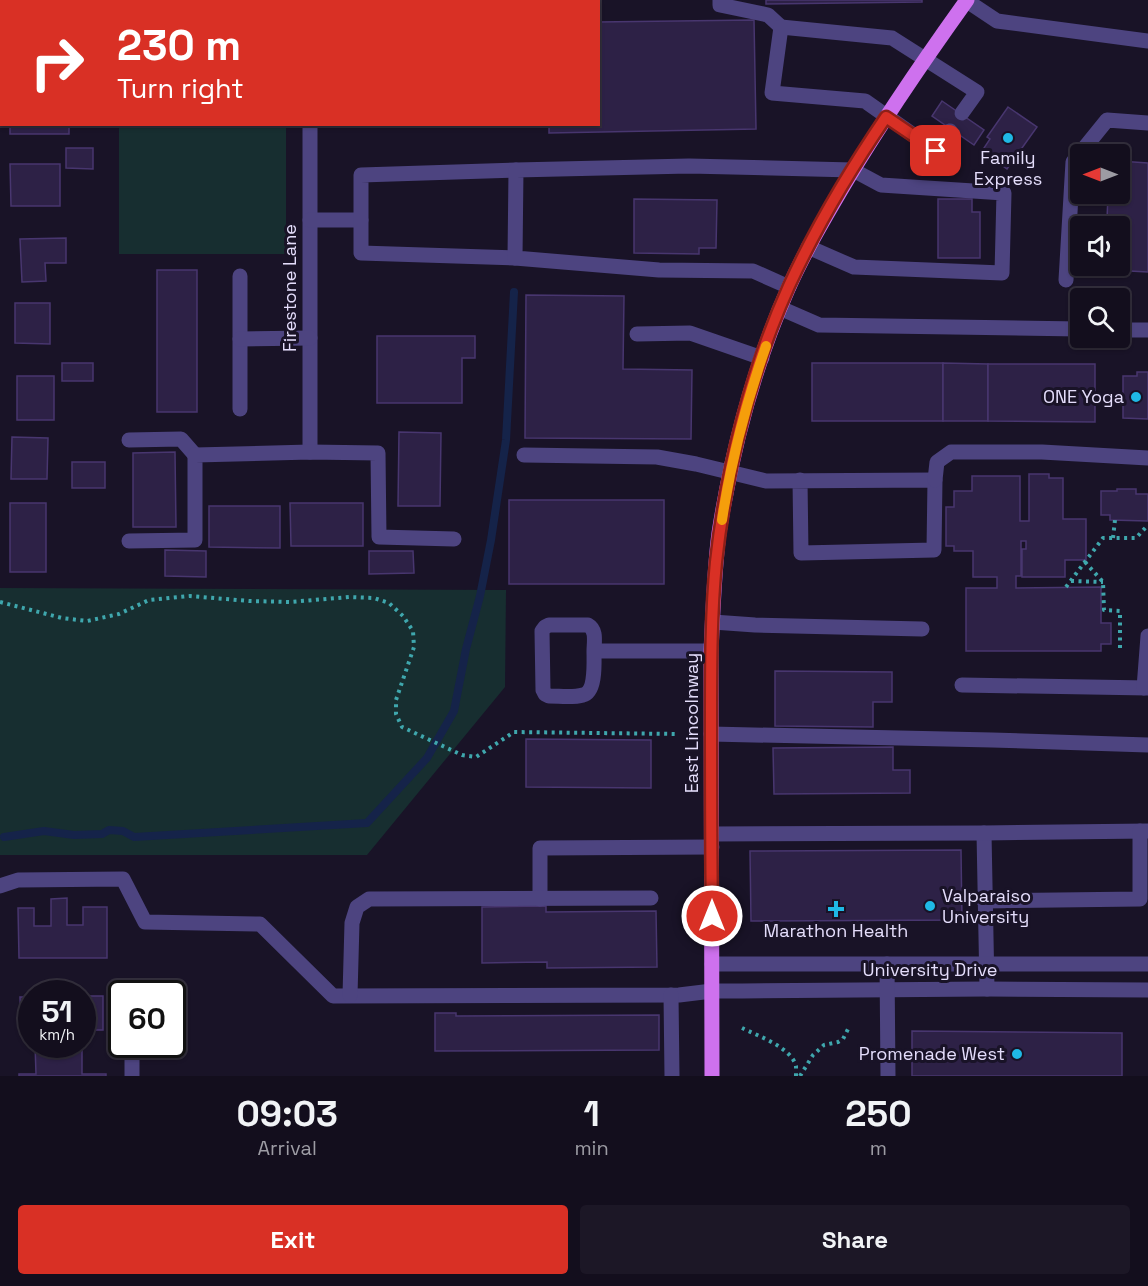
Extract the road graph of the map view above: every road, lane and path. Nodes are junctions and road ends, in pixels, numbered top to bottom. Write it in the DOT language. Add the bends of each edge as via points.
graph roads {
  1 [pos="720,0"];
  2 [pos="967,0"];
  3 [pos="781,27"];
  4 [pos="1148,41"];
  5 [pos="926,59"];
  6 [pos="962,113"];
  7 [pos="886,117"];
  8 [pos="1148,123"];
  9 [pos="309,126"];
  10 [pos="950,131"];
  11 [pos="516,170"];
  12 [pos="853,170"];
  13 [pos="309,220"];
  14 [pos="361,220"];
  15 [pos="808,247"];
  16 [pos="515,258"];
  17 [pos="240,276"];
  18 [pos="1066,280"];
  19 [pos="789,287"];
  20 [pos="780,308"];
  21 [pos="1070,329"];
  22 [pos="1130,330"];
  23 [pos="1148,330"];
  24 [pos="637,334"];
  25 [pos="309,338"];
  26 [pos="240,339"];
  27 [pos="762,358"];
  28 [pos="240,409"];
  29 [pos="129,440"];
  30 [pos="309,452"];
  31 [pos="195,455"];
  32 [pos="524,455"];
  33 [pos="1148,458"];
  34 [pos="730,473"];
  35 [pos="800,480"];
  36 [pos="935,480"];
  37 [pos="1114,520"];
  38 [pos="1148,525"];
  39 [pos="1113,538"];
  40 [pos="454,539"];
  41 [pos="129,541"];
  42 [pos="1084,562"];
  43 [pos="1071,581"];
  44 [pos="1103,582"];
  45 [pos="1066,587"];
  46 [pos="0,602"];
  47 [pos="713,621"];
  48 [pos="922,629"];
  49 [pos="1148,636"];
  50 [pos="1120,650"];
  51 [pos="594,651"];
  52 [pos="711,651"];
  53 [pos="962,685"];
  54 [pos="1146,688"];
  55 [pos="678,734"];
  56 [pos="711,734"];
  57 [pos="1148,745"];
  58 [pos="1144,831"];
  59 [pos="984,833"];
  60 [pos="712,840"];
  61 [pos="0,886"];
  62 [pos="651,898"];
  63 [pos="540,899"];
  64 [pos="984,901"];
  65 [pos="712,964"];
  66 [pos="887,964"];
  67 [pos="986,964"];
  68 [pos="1148,964"];
  69 [pos="987,989"];
  70 [pos="888,990"];
  71 [pos="1148,990"];
  72 [pos="712,991"];
  73 [pos="671,994"];
  74 [pos="350,995"];
  75 [pos="849,1027"];
  76 [pos="742,1028"];
  77 [pos="132,1058"];
  78 [pos="132,1076"];
  79 [pos="672,1076"];
  80 [pos="712,1076"];
  81 [pos="798,1076"];
  82 [pos="888,1076"];
  1 -- 3 [label="street" via="720,5 768,15"];
  2 -- 4 [label="street" via="997,21"];
  2 -- 5 [label="main road, East Lincolnway"];
  3 -- 5 [label="street" via="892,38"];
  3 -- 7 [label="street" via="771,93 865,101"];
  5 -- 6 [label="street" via="977,92"];
  5 -- 7 [label="main road, East Lincolnway"];
  7 -- 10 [label="street" via="936,151"];
  7 -- 12 [label="main road, East Lincolnway"];
  8 -- 18 [label="street" via="1107,120 1073,162"];
  9 -- 13 [label="street, Firestone Lane"];
  11 -- 12 [label="street" via="689,166"];
  11 -- 14 [label="street" via="361,175"];
  11 -- 16 [label="street"];
  12 -- 15 [label="main road, East Lincolnway"];
  12 -- 15 [label="street" via="881,185 1004,193 1002,273 854,267"];
  13 -- 14 [label="street"];
  13 -- 25 [label="street, Firestone Lane"];
  14 -- 16 [label="street" via="361,253"];
  15 -- 19 [label="main road, East Lincolnway"];
  16 -- 19 [label="street" via="659,270 753,271"];
  17 -- 26 [label="street"];
  19 -- 20 [label="main road, East Lincolnway"];
  20 -- 21 [label="street" via="819,325"];
  20 -- 27 [label="main road, East Lincolnway"];
  22 -- 23 [label="street"];
  24 -- 27 [label="street" via="690,333"];
  25 -- 26 [label="street"];
  25 -- 30 [label="street, Firestone Lane"];
  26 -- 28 [label="street"];
  27 -- 34 [label="main road, East Lincolnway"];
  29 -- 31 [label="street" via="181,439"];
  30 -- 31 [label="street"];
  30 -- 40 [label="street" via="378,453 379,537"];
  31 -- 41 [label="street" via="195,540"];
  32 -- 34 [label="street" via="657,457"];
  33 -- 36 [label="street" via="951,452 937,462"];
  34 -- 35 [label="street" via="766,481"];
  34 -- 47 [label="main road, East Lincolnway" via="716,561"];
  35 -- 36 [label="street"];
  35 -- 36 [label="street" via="801,553 934,550"];
  37 -- 39 [label="path"];
  38 -- 39 [label="path" via="1137,538"];
  39 -- 42 [label="path" via="1103,538"];
  42 -- 43 [label="path"];
  42 -- 44 [label="path"];
  43 -- 44 [label="path"];
  43 -- 45 [label="path"];
  44 -- 50 [label="path" via="1104,610 1120,611"];
  46 -- 55 [label="path" via="87,621 119,614 149,600 190,596 290,602 374,598 389,603 413,631 414,647 396,700 396,714 402,727 462,755 476,757 514,732"];
  47 -- 48 [label="street"];
  47 -- 52 [label="main road, East Lincolnway"];
  49 -- 54 [label="street"];
  51 -- 51 [label="street" via="589,693 545,694 545,627 588,624 594,631"];
  51 -- 52 [label="street"];
  52 -- 56 [label="main road, East Lincolnway"];
  53 -- 54 [label="street"];
  56 -- 57 [label="street"];
  56 -- 60 [label="main road, East Lincolnway"];
  58 -- 59 [label="street"];
  58 -- 64 [label="street" via="1140,899"];
  59 -- 60 [label="street"];
  59 -- 64 [label="street"];
  60 -- 63 [label="street" via="540,848"];
  60 -- 65 [label="main road, East Lincolnway"];
  61 -- 74 [label="street, University Drive" via="18,880 123,879 145,922 260,924 333,996"];
  62 -- 63 [label="street"];
  63 -- 74 [label="street" via="369,899 357,907 352,923"];
  64 -- 67 [label="street"];
  65 -- 66 [label="street, University Drive"];
  65 -- 72 [label="main road, East Lincolnway"];
  66 -- 67 [label="street, University Drive"];
  66 -- 70 [label="street"];
  67 -- 68 [label="street, University Drive"];
  67 -- 69 [label="street"];
  69 -- 70 [label="street, University Drive"];
  69 -- 71 [label="street, University Drive"];
  70 -- 72 [label="street, University Drive"];
  70 -- 82 [label="street"];
  72 -- 73 [label="street, University Drive"];
  72 -- 80 [label="main road, East Lincolnway"];
  73 -- 74 [label="street, University Drive"];
  73 -- 79 [label="street"];
  75 -- 81 [label="path" via="843,1039 824,1045 813,1055"];
  76 -- 81 [label="path" via="789,1055"];
  77 -- 78 [label="street"];
}
